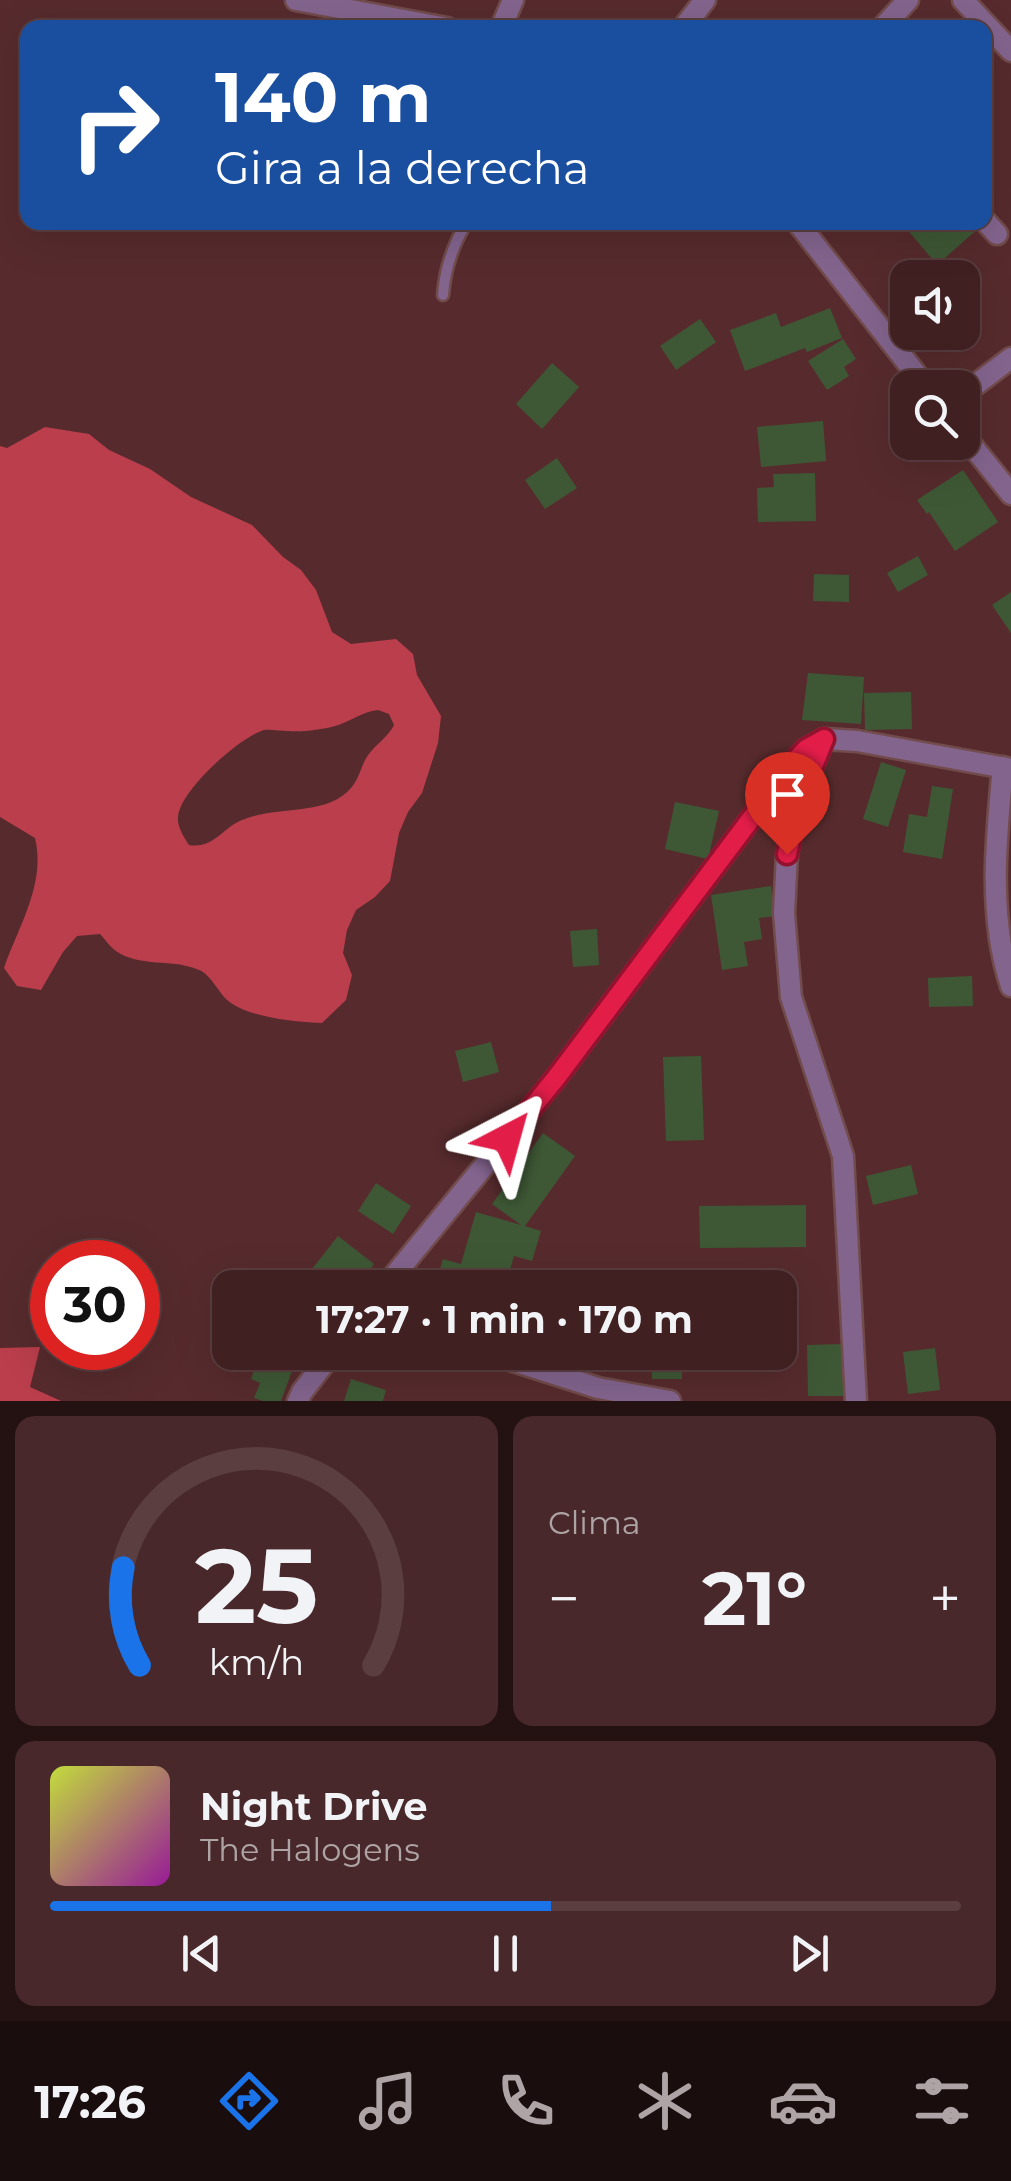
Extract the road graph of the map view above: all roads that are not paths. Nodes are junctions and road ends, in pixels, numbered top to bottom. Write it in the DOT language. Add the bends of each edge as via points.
graph roads {
  1 [pos="296,0"];
  2 [pos="705,0"];
  3 [pos="908,0"];
  4 [pos="963,0"];
  5 [pos="384,8"];
  6 [pos="421,20"];
  7 [pos="689,20"];
  8 [pos="889,20"];
  9 [pos="982,20"];
  10 [pos="992,31"];
  11 [pos="1011,51"];
  12 [pos="462,230"];
  13 [pos="803,230"];
  14 [pos="442,295"];
  15 [pos="1011,358"];
  16 [pos="913,370"];
  17 [pos="980,381"];
  18 [pos="980,455"];
  19 [pos="1011,494"];
  20 [pos="824,739"];
  21 [pos="1007,768"];
  22 [pos="1011,986"];
  23 [pos="399,1270"];
  24 [pos="318,1370"];
  25 [pos="533,1370"];
  26 [pos="595,1394"];
  27 [pos="298,1401"];
  28 [pos="670,1401"];
  29 [pos="856,1401"];
  1 -- 5 [label="street"];
  2 -- 7 [label="street"];
  3 -- 8 [label="street"];
  4 -- 9 [label="street"];
  5 -- 6 [label="street"];
  10 -- 11 [label="street"];
  12 -- 14 [label="lane"];
  13 -- 16 [label="street"];
  15 -- 17 [label="street"];
  18 -- 19 [label="street"];
  20 -- 21 [label="street"];
  20 -- 23 [label="street" via="793,763 556,1078"];
  20 -- 29 [label="street" via="799,800 784,913 792,997 843,1156"];
  21 -- 22 [label="street" via="997,822 997,926"];
  24 -- 27 [label="street"];
  25 -- 26 [label="street"];
  26 -- 28 [label="street"];
}
